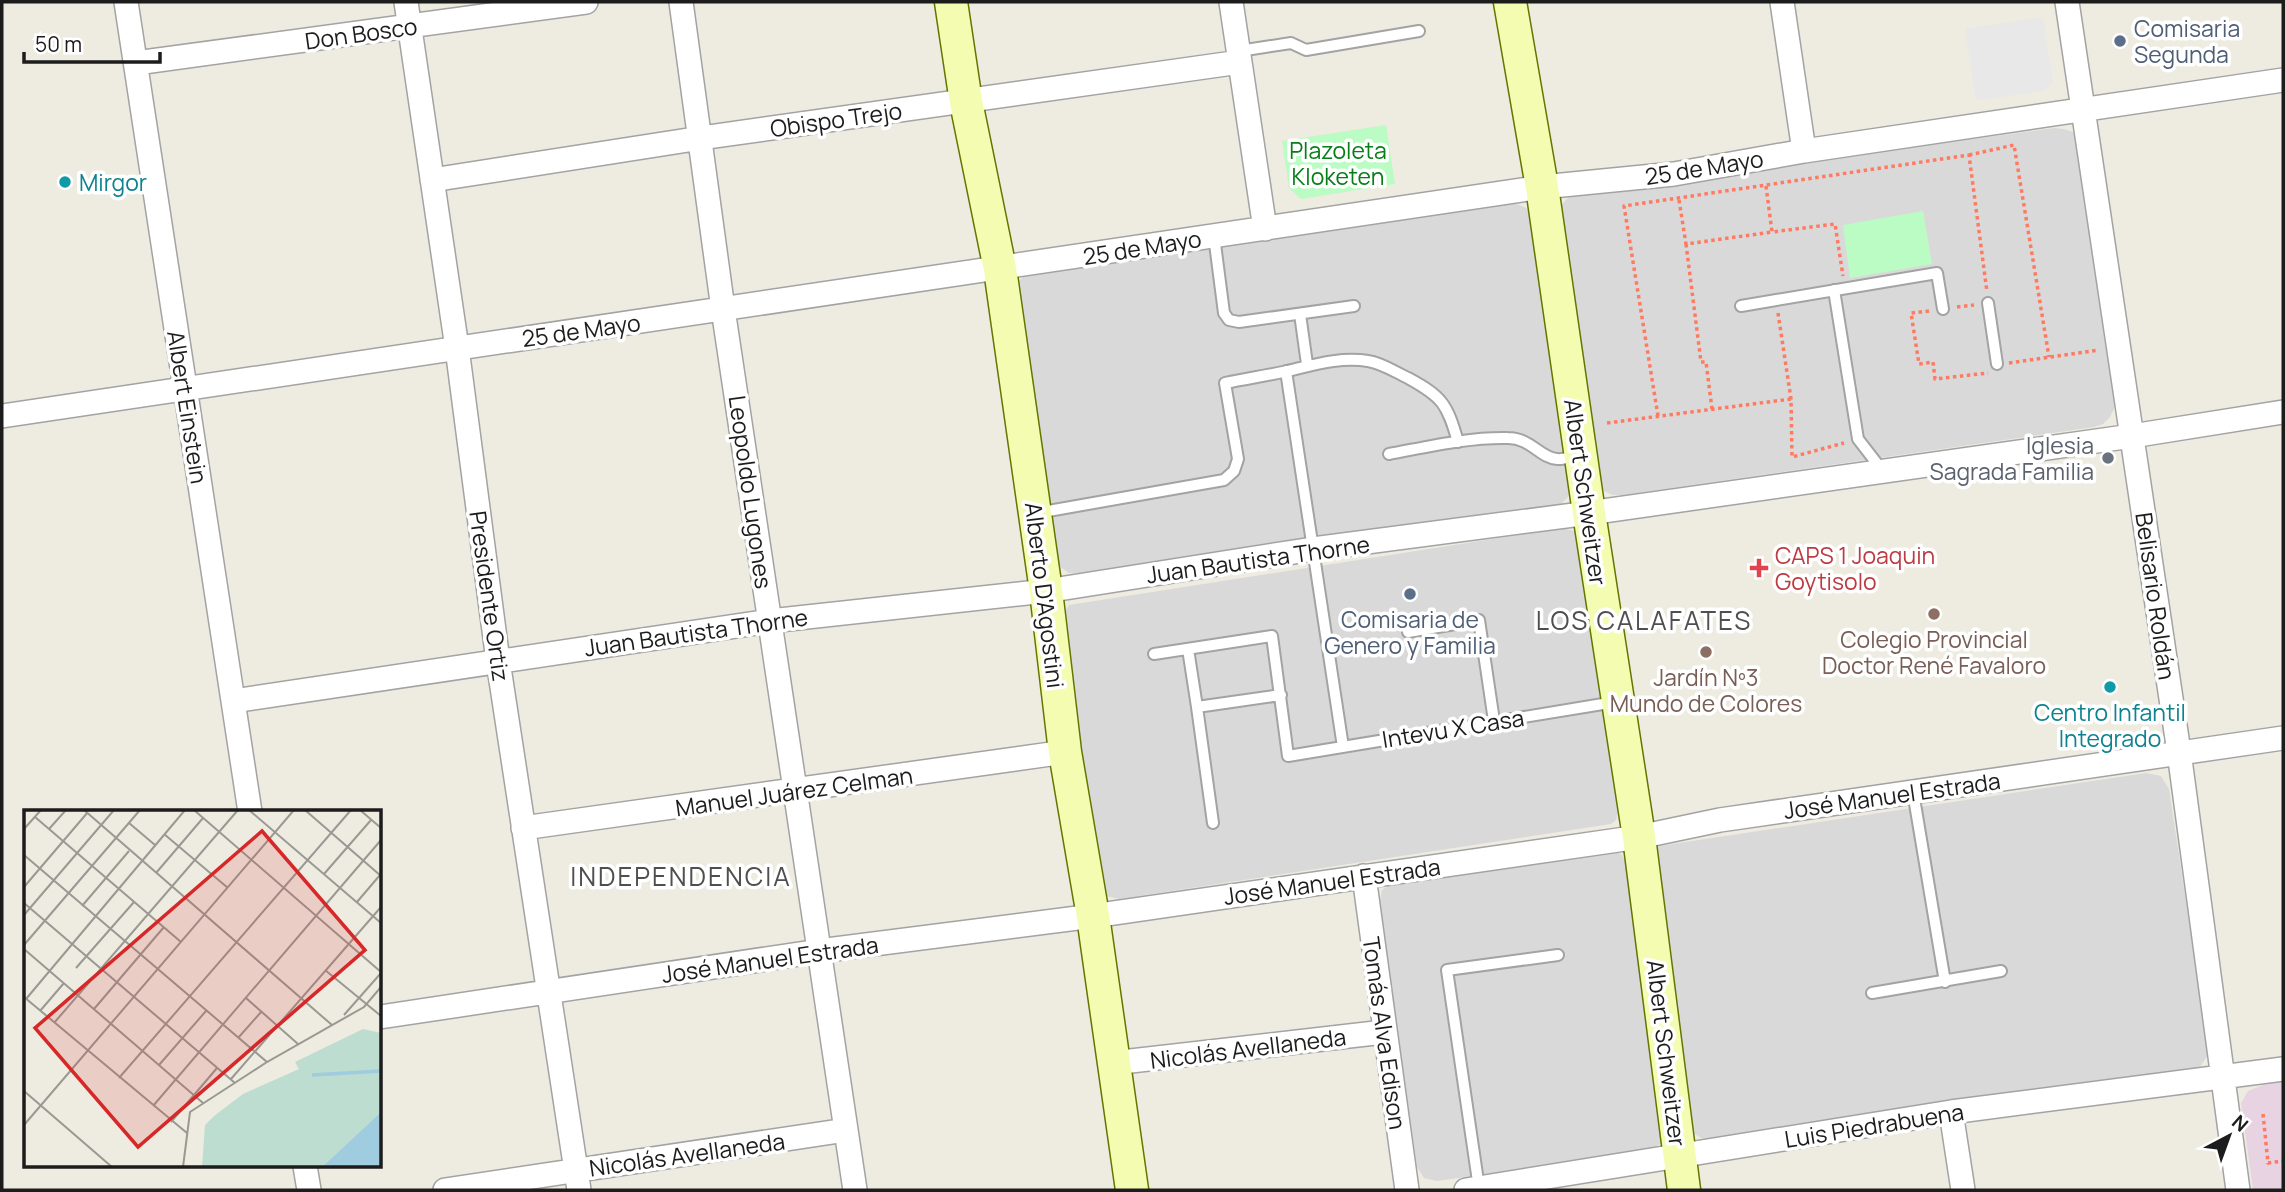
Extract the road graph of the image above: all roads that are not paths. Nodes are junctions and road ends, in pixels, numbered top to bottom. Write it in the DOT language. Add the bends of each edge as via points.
graph roads {
  1 [pos="126,2"];
  2 [pos="406,2"];
  3 [pos="586,2"];
  4 [pos="681,2"];
  5 [pos="951,2"];
  6 [pos="1231,2"];
  7 [pos="1510,2"];
  8 [pos="1782,2"];
  9 [pos="2067,2"];
  10 [pos="410,27"];
  11 [pos="1419,31"];
  12 [pos="1240,57"];
  13 [pos="136,63"];
  14 [pos="2283,80"];
  15 [pos="966,102"];
  16 [pos="2083,110"];
  17 [pos="701,138"];
  18 [pos="1804,151"];
  19 [pos="432,180"];
  20 [pos="1542,187"];
  21 [pos="1265,229"];
  22 [pos="1214,236"];
  23 [pos="1000,269"];
  24 [pos="1839,290"];
  25 [pos="1988,303"];
  26 [pos="1354,306"];
  27 [pos="1741,306"];
  28 [pos="723,309"];
  29 [pos="1944,309"];
  30 [pos="1300,314"];
  31 [pos="457,348"];
  32 [pos="1997,364"];
  33 [pos="1307,365"];
  34 [pos="1286,371"];
  35 [pos="185,389"];
  36 [pos="2283,412"];
  37 [pos="2,416"];
  38 [pos="2132,436"];
  39 [pos="1458,442"];
  40 [pos="1389,454"];
  41 [pos="1580,455"];
  42 [pos="1883,471"];
  43 [pos="1588,513"];
  44 [pos="1035,514"];
  45 [pos="1313,549"];
  46 [pos="1046,591"];
  47 [pos="770,621"];
  48 [pos="1408,632"];
  49 [pos="1188,649"];
  50 [pos="1154,654"];
  51 [pos="498,660"];
  52 [pos="1280,695"];
  53 [pos="233,701"];
  54 [pos="1618,702"];
  55 [pos="1197,707"];
  56 [pos="1494,721"];
  57 [pos="2283,738"];
  58 [pos="1343,747"];
  59 [pos="1065,752"];
  60 [pos="2179,752"];
  61 [pos="795,791"];
  62 [pos="1913,792"];
  63 [pos="250,810"];
  64 [pos="1213,824"];
  65 [pos="523,828"];
  66 [pos="1639,837"];
  67 [pos="1364,876"];
  68 [pos="1093,916"];
  69 [pos="819,951"];
  70 [pos="1558,955"];
  71 [pos="2001,971"];
  72 [pos="1945,982"];
  73 [pos="549,991"];
  74 [pos="1872,993"];
  75 [pos="382,1017"];
  76 [pos="1384,1032"];
  77 [pos="1113,1063"];
  78 [pos="2283,1069"];
  79 [pos="2223,1077"];
  80 [pos="1951,1112"];
  81 [pos="846,1130"];
  82 [pos="1680,1156"];
  83 [pos="305,1168"];
  84 [pos="577,1180"];
  85 [pos="1473,1189"];
  86 [pos="309,1190"];
  87 [pos="445,1190"];
  88 [pos="855,1190"];
  89 [pos="1132,1190"];
  90 [pos="1407,1190"];
  91 [pos="1684,1190"];
  92 [pos="1963,1190"];
  93 [pos="2238,1190"];
  1 -- 13 [label="street, Albert Einstein"];
  2 -- 10 [label="street, Presidente Ortiz"];
  3 -- 10 [label="street, Don Bosco"];
  4 -- 17 [label="street, Leopoldo Lugones"];
  5 -- 15 [label="main road, Alberto D'Agostini"];
  6 -- 12 [label="street"];
  7 -- 20 [label="main road, Albert Schweitzer"];
  8 -- 18 [label="street"];
  9 -- 16 [label="street, Belisario Roldán"];
  10 -- 13 [label="street, Don Bosco"];
  10 -- 19 [label="street, Presidente Ortiz"];
  11 -- 12 [label="lane" via="1306,50 1291,43"];
  12 -- 15 [label="street, Obispo Trejo"];
  12 -- 21 [label="street"];
  13 -- 35 [label="street, Albert Einstein"];
  14 -- 16 [label="street, 25 de Mayo"];
  15 -- 17 [label="street, Obispo Trejo"];
  15 -- 23 [label="main road, Alberto D'Agostini"];
  16 -- 18 [label="street, 25 de Mayo"];
  16 -- 38 [label="street, Belisario Roldán"];
  17 -- 19 [label="street, Obispo Trejo"];
  17 -- 28 [label="street, Leopoldo Lugones"];
  18 -- 20 [label="street, 25 de Mayo" via="1674,174"];
  19 -- 31 [label="street, Presidente Ortiz"];
  20 -- 21 [label="street, 25 de Mayo"];
  20 -- 41 [label="main road, Albert Schweitzer"];
  21 -- 22 [label="street, 25 de Mayo"];
  22 -- 23 [label="street, 25 de Mayo"];
  22 -- 30 [label="lane" via="1224,313 1229,320"];
  23 -- 28 [label="street, 25 de Mayo"];
  23 -- 44 [label="main road, Alberto D'Agostini"];
  24 -- 27 [label="lane"];
  24 -- 29 [label="lane" via="1937,274"];
  24 -- 42 [label="lane" via="1858,439"];
  25 -- 32 [label="lane"];
  26 -- 30 [label="lane"];
  28 -- 31 [label="street, 25 de Mayo"];
  28 -- 47 [label="street, Leopoldo Lugones"];
  30 -- 33 [label="lane"];
  31 -- 35 [label="street, 25 de Mayo"];
  31 -- 51 [label="street, Presidente Ortiz"];
  33 -- 34 [label="lane"];
  33 -- 39 [label="lane" via="1368,361 1427,388 1448,411"];
  34 -- 44 [label="lane" via="1225,383 1238,459 1224,480"];
  34 -- 45 [label="lane"];
  35 -- 37 [label="street, 25 de Mayo"];
  35 -- 53 [label="street, Albert Einstein"];
  36 -- 38 [label="street, Juan Bautista Thorne"];
  38 -- 42 [label="street, Juan Bautista Thorne"];
  38 -- 60 [label="street, Belisario Roldán"];
  39 -- 40 [label="lane"];
  39 -- 41 [label="lane" via="1508,438 1524,440 1556,459"];
  41 -- 43 [label="main road, Albert Schweitzer"];
  42 -- 43 [label="street, Juan Bautista Thorne"];
  43 -- 45 [label="street, Juan Bautista Thorne"];
  43 -- 54 [label="main road, Albert Schweitzer"];
  44 -- 46 [label="main road, Alberto D'Agostini"];
  45 -- 46 [label="street, Juan Bautista Thorne"];
  45 -- 58 [label="lane"];
  46 -- 47 [label="street, Juan Bautista Thorne"];
  46 -- 59 [label="main road, Alberto D'Agostini"];
  47 -- 51 [label="street, Juan Bautista Thorne"];
  47 -- 61 [label="street, Leopoldo Lugones"];
  48 -- 56 [label="lane" via="1479,621"];
  49 -- 50 [label="lane"];
  49 -- 52 [label="lane" via="1272,636"];
  49 -- 55 [label="lane"];
  51 -- 53 [label="street, Juan Bautista Thorne"];
  51 -- 65 [label="street, Presidente Ortiz"];
  52 -- 55 [label="lane"];
  52 -- 58 [label="lane, Intevu X Casa" via="1288,756"];
  53 -- 63 [label="street, Albert Einstein"];
  54 -- 56 [label="lane, Intevu X Casa"];
  54 -- 66 [label="main road, Albert Schweitzer"];
  55 -- 64 [label="lane"];
  56 -- 58 [label="lane, Intevu X Casa"];
  57 -- 60 [label="street, José Manuel Estrada"];
  59 -- 61 [label="street, Manuel Juárez Celman"];
  59 -- 68 [label="main road, Alberto D'Agostini"];
  60 -- 62 [label="street, José Manuel Estrada"];
  60 -- 79 [label="street, Belisario Roldán"];
  61 -- 65 [label="street, Manuel Juárez Celman"];
  61 -- 69 [label="street, Leopoldo Lugones"];
  62 -- 66 [label="street, José Manuel Estrada" via="1720,820"];
  62 -- 72 [label="lane"];
  65 -- 73 [label="street, Presidente Ortiz"];
  66 -- 67 [label="street, José Manuel Estrada"];
  66 -- 82 [label="main road, Albert Schweitzer"];
  67 -- 68 [label="street, José Manuel Estrada"];
  67 -- 76 [label="street, Tomás Alva Edison"];
  68 -- 69 [label="street, José Manuel Estrada"];
  68 -- 77 [label="main road, Alberto D'Agostini"];
  69 -- 73 [label="street, José Manuel Estrada"];
  69 -- 81 [label="street, Leopoldo Lugones"];
  70 -- 85 [label="lane" via="1447,970"];
  71 -- 72 [label="lane"];
  72 -- 74 [label="lane"];
  73 -- 75 [label="street, José Manuel Estrada"];
  73 -- 84 [label="street, Presidente Ortiz"];
  76 -- 77 [label="street, Nicolás Avellaneda"];
  76 -- 90 [label="street, Tomás Alva Edison"];
  77 -- 89 [label="main road, Alberto D'Agostini"];
  78 -- 79 [label="street, Luis Piedrabuena"];
  79 -- 80 [label="street, Luis Piedrabuena"];
  79 -- 93 [label="street, Belisario Roldán"];
  80 -- 82 [label="street, Luis Piedrabuena"];
  80 -- 92 [label="street"];
  81 -- 84 [label="street, Nicolás Avellaneda"];
  81 -- 88 [label="street, Leopoldo Lugones"];
  82 -- 85 [label="street, Luis Piedrabuena"];
  82 -- 91 [label="main road, Albert Schweitzer"];
  83 -- 86 [label="street"];
  84 -- 87 [label="street, Nicolás Avellaneda"];
}
